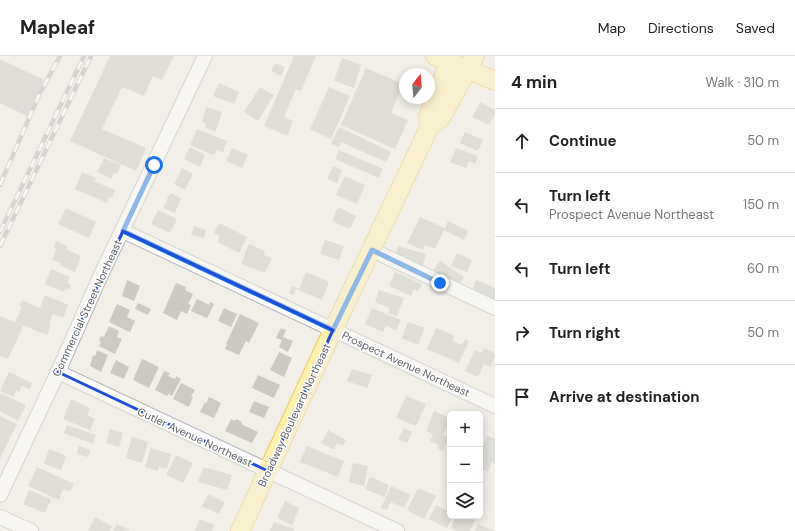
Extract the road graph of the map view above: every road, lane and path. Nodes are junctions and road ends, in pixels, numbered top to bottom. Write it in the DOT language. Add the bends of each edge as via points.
graph roads {
  1 [pos="205,56"];
  2 [pos="446,58"];
  3 [pos="471,63"];
  4 [pos="495,81"];
  5 [pos="430,126"];
  6 [pos="123,231"];
  7 [pos="372,250"];
  8 [pos="495,308"];
  9 [pos="333,330"];
  10 [pos="58,372"];
  11 [pos="495,406"];
  12 [pos="268,471"];
  13 [pos="0,495"];
  14 [pos="0,517"];
  15 [pos="31,531"];
  16 [pos="240,531"];
  17 [pos="397,531"];
  1 -- 6 [label="street, Commercial Street Northeast"];
  2 -- 3 [label="main road"];
  2 -- 5 [label="main road, Broadway Boulevard Northeast" via="428,117"];
  3 -- 4 [label="main road"];
  3 -- 5 [label="main road, Broadway Boulevard Northeast" via="442,118"];
  5 -- 7 [label="main road, Broadway Boulevard Northeast"];
  6 -- 9 [label="street, Prospect Avenue Northeast"];
  6 -- 10 [label="street, Commercial Street Northeast"];
  7 -- 8 [label="street"];
  7 -- 9 [label="main road, Broadway Boulevard Northeast"];
  9 -- 11 [label="street, Prospect Avenue Northeast"];
  9 -- 12 [label="main road, Broadway Boulevard Northeast"];
  10 -- 12 [label="street, Cutler Avenue Northeast"];
  10 -- 13 [label="street, Commercial Street Northeast"];
  12 -- 16 [label="main road, Broadway Boulevard Northeast"];
  12 -- 17 [label="street, Cutler Avenue Northeast"];
  14 -- 15 [label="street"];
}
